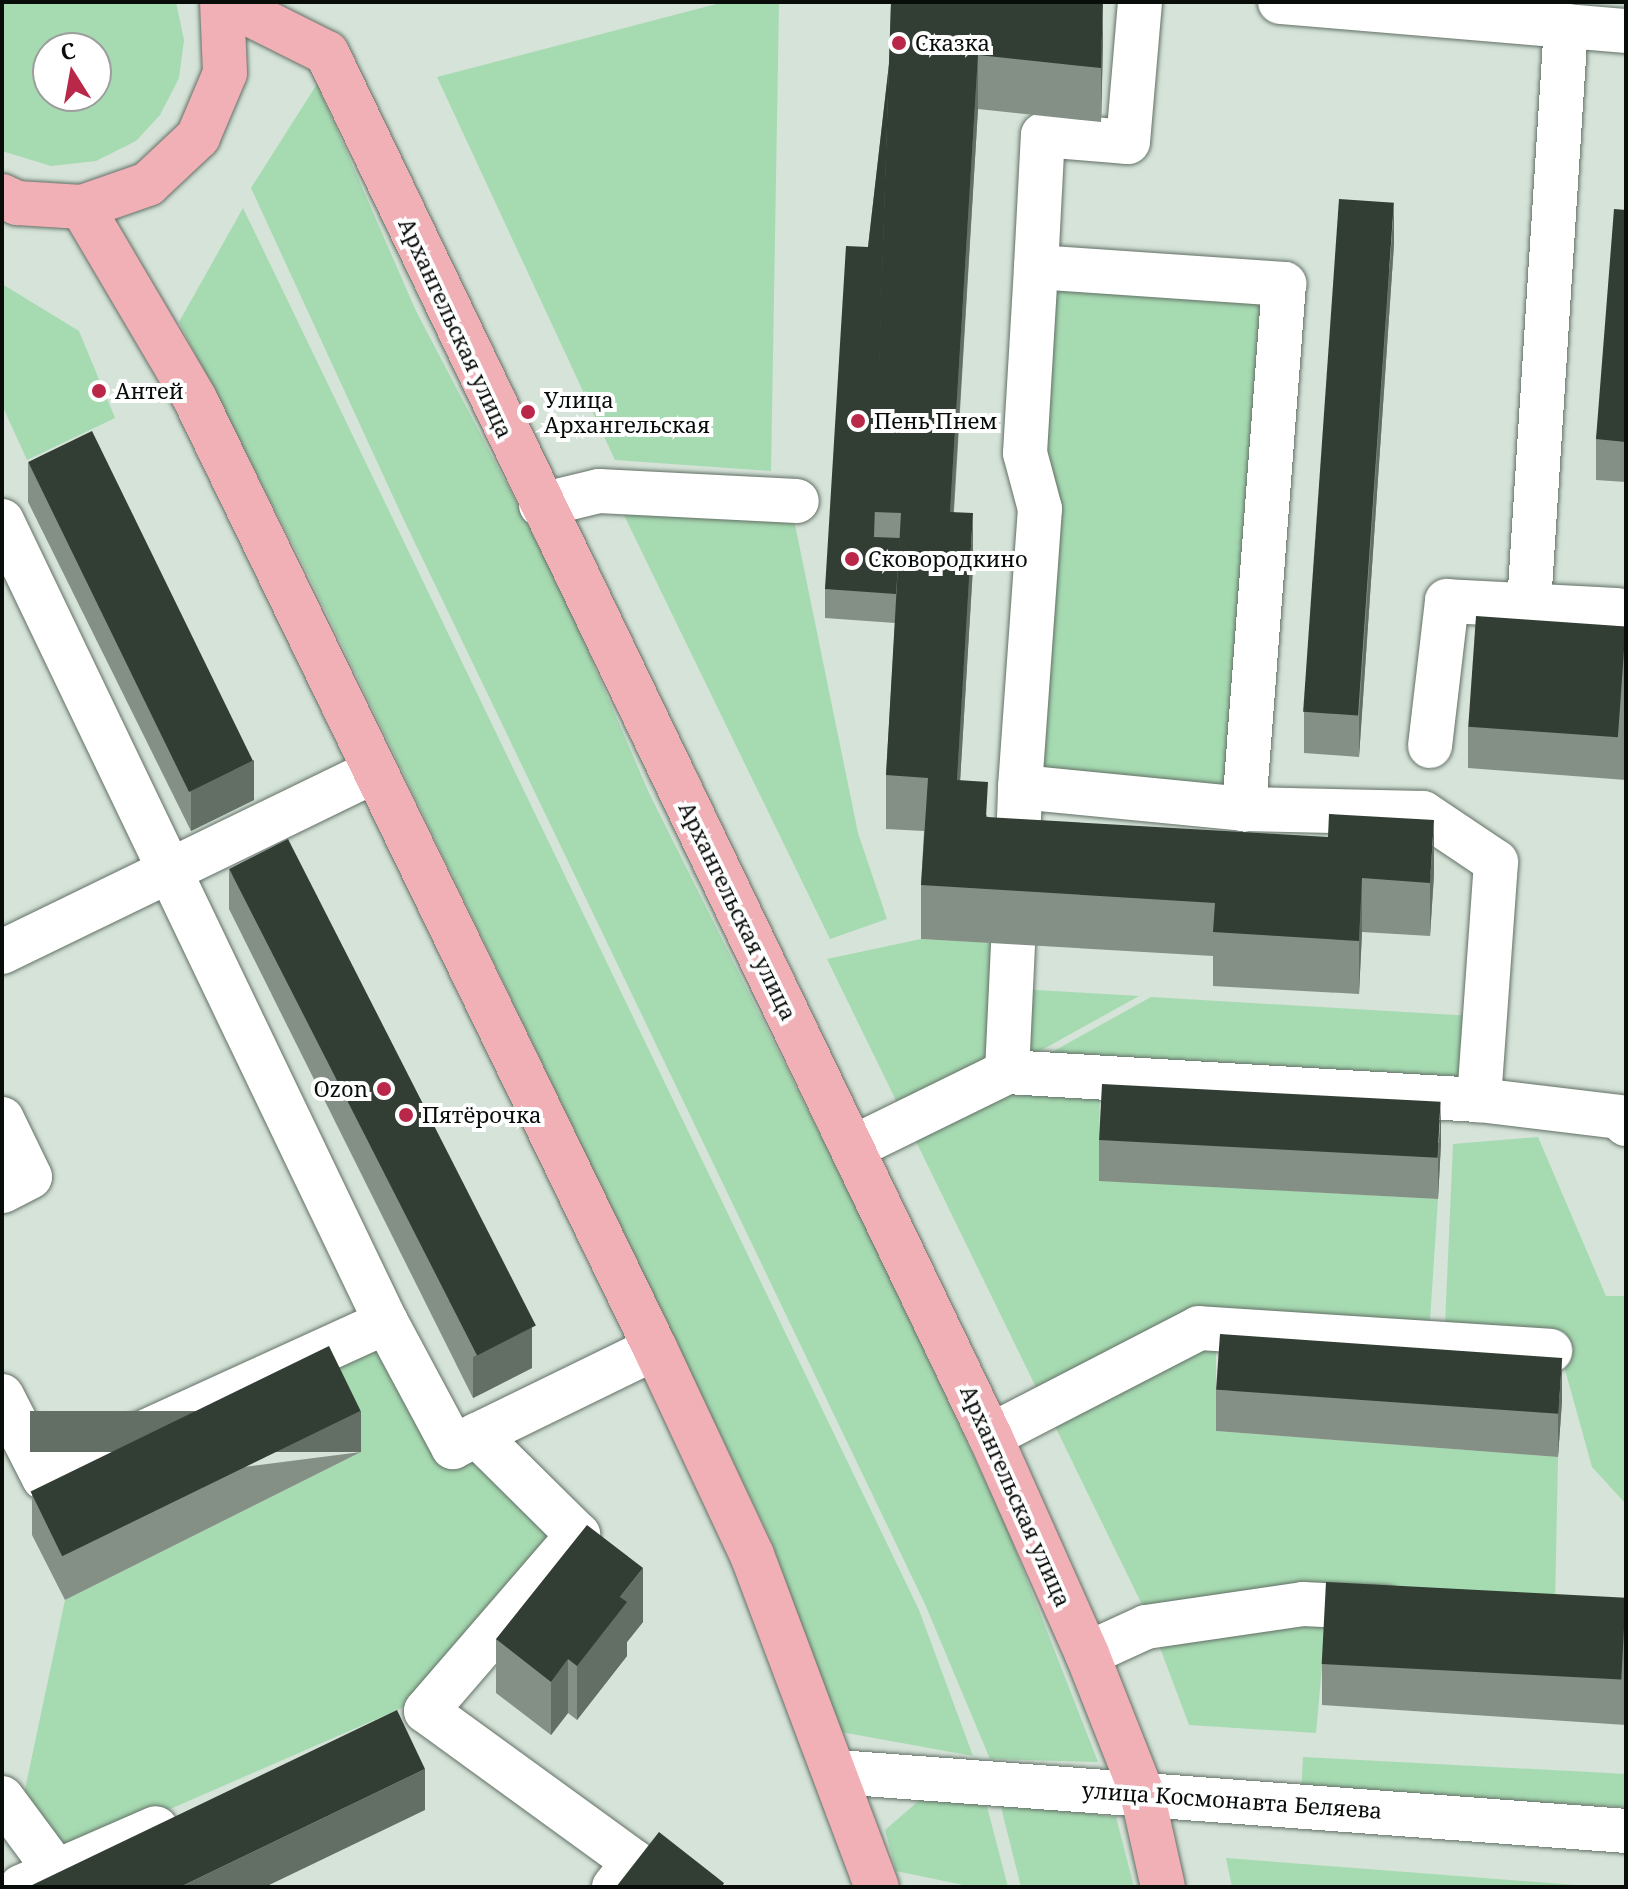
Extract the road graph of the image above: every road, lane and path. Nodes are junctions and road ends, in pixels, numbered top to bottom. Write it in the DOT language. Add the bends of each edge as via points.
graph roads {
  1 [pos="223,2"];
  2 [pos="1140,2"];
  3 [pos="1280,2"];
  4 [pos="1566,26"];
  5 [pos="1626,31"];
  6 [pos="2,196"];
  7 [pos="82,207"];
  8 [pos="1036,267"];
  9 [pos="797,501"];
  10 [pos="541,505"];
  11 [pos="2,521"];
  12 [pos="1529,605"];
  13 [pos="1618,610"];
  14 [pos="1430,746"];
  15 [pos="373,772"];
  16 [pos="1020,787"];
  17 [pos="1244,809"];
  18 [pos="1017,858"];
  19 [pos="169,871"];
  20 [pos="1013,944"];
  21 [pos="2,952"];
  22 [pos="1007,1072"];
  23 [pos="1479,1100"];
  24 [pos="1624,1117"];
  25 [pos="2,1119"];
  26 [pos="854,1147"];
  27 [pos="2,1191"];
  28 [pos="386,1322"];
  29 [pos="655,1348"];
  30 [pos="1550,1351"];
  31 [pos="2,1396"];
  32 [pos="477,1435"];
  33 [pos="990,1436"];
  34 [pos="1429,1610"];
  35 [pos="1087,1654"];
  36 [pos="426,1711"];
  37 [pos="384,1730"];
  38 [pos="838,1772"];
  39 [pos="1142,1793"];
  40 [pos="2,1798"];
  41 [pos="199,1810"];
  42 [pos="1626,1831"];
  43 [pos="39,1879"];
  44 [pos="614,1887"];
  45 [pos="877,1887"];
  46 [pos="1163,1887"];
  1 -- 7 [label="main road" via="225,73 198,137 148,184"];
  1 -- 10 [label="main road, Архангельская улица" via="327,53"];
  2 -- 8 [label="street" via="1128,142 1043,135"];
  3 -- 4 [label="street"];
  4 -- 5 [label="street"];
  4 -- 12 [label="street"];
  6 -- 7 [label="main road" via="17,203"];
  7 -- 15 [label="main road" via="195,399"];
  8 -- 16 [label="street" via="1025,453 1040,509"];
  8 -- 17 [label="street" via="1284,284"];
  9 -- 10 [label="street" via="599,491"];
  10 -- 26 [label="main road, Архангельская улица"];
  11 -- 19 [label="street"];
  12 -- 13 [label="street"];
  12 -- 14 [label="street" via="1447,601"];
  15 -- 19 [label="street"];
  15 -- 29 [label="main road"];
  16 -- 17 [label="street"];
  16 -- 18 [label="street"];
  17 -- 23 [label="street" via="1423,813 1496,862"];
  19 -- 21 [label="street"];
  19 -- 28 [label="street"];
  20 -- 22 [label="street"];
  22 -- 23 [label="street"];
  22 -- 26 [label="street"];
  23 -- 24 [label="street"];
  25 -- 27 [label="street" via="30,1177"];
  26 -- 33 [label="main road, Архангельская улица"];
  28 -- 31 [label="street" via="44,1478"];
  28 -- 32 [label="street" via="453,1447"];
  29 -- 32 [label="street"];
  29 -- 38 [label="main road" via="752,1555"];
  30 -- 33 [label="street" via="1199,1328"];
  32 -- 36 [label="street" via="578,1535"];
  33 -- 35 [label="main road, Архангельская улица"];
  34 -- 35 [label="street" via="1303,1604 1146,1627"];
  35 -- 39 [label="main road, Архангельская улица"];
  36 -- 37 [label="street"];
  36 -- 44 [label="street" via="634,1862"];
  38 -- 39 [label="street, улица Космонавта Беляева"];
  38 -- 45 [label="main road"];
  39 -- 42 [label="street, улица Космонавта Беляева"];
  39 -- 46 [label="main road, Архангельская улица"];
  40 -- 43 [label="street"];
  41 -- 43 [label="street"];
}
